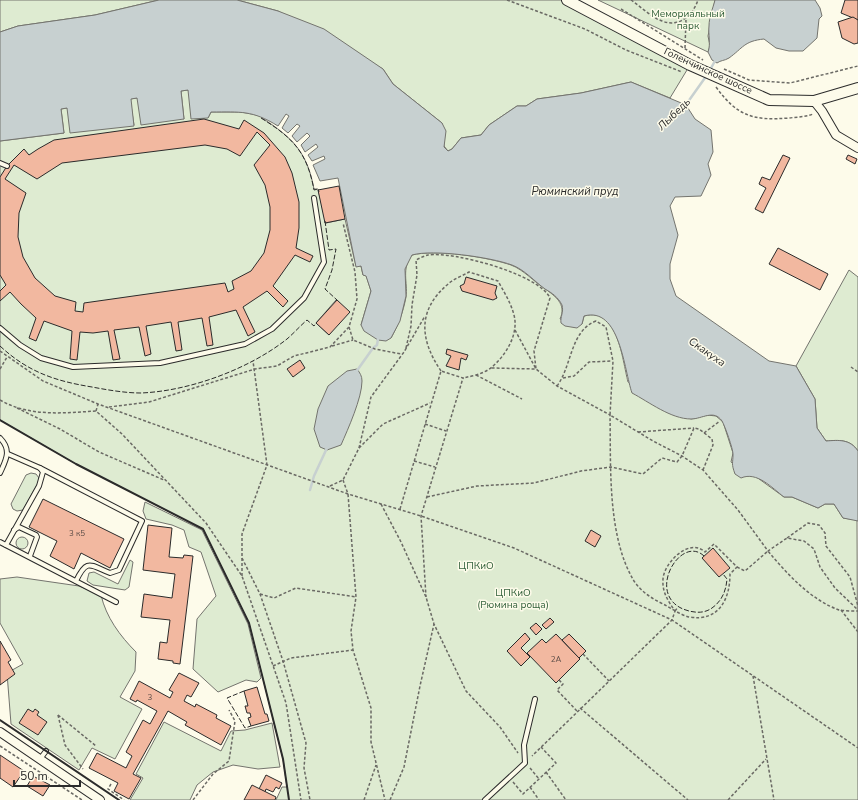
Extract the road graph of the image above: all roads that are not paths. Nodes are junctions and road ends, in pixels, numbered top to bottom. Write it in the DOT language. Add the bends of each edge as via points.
graph roads {
  1 [pos="567,0"];
  2 [pos="858,88"];
  3 [pos="814,101"];
  4 [pos="858,148"];
  5 [pos="0,163"];
  6 [pos="7,166"];
  7 [pos="314,198"];
  8 [pos="0,328"];
  9 [pos="0,438"];
  10 [pos="8,454"];
  11 [pos="40,468"];
  12 [pos="0,473"];
  13 [pos="14,530"];
  14 [pos="0,542"];
  15 [pos="6,545"];
  16 [pos="30,556"];
  17 [pos="76,581"];
  18 [pos="116,602"];
  19 [pos="535,699"];
  20 [pos="0,732"];
  21 [pos="46,751"];
  22 [pos="40,759"];
  23 [pos="100,800"];
  24 [pos="485,800"];
  1 -- 3 [label="street, Голенчинское шоссе" via="769,100"];
  2 -- 3 [label="street, Голенчинское шоссе"];
  3 -- 4 [label="street" via="836,135"];
  5 -- 6 [label="lane"];
  7 -- 8 [label="lane" via="324,262 304,298 272,328 245,344 160,363 73,367 41,358 20,346"];
  9 -- 10 [label="lane"];
  10 -- 11 [label="lane"];
  10 -- 12 [label="lane"];
  11 -- 13 [label="lane" via="43,472 39,486"];
  11 -- 17 [label="lane" via="142,521 119,570 110,573 86,565"];
  13 -- 15 [label="lane"];
  13 -- 16 [label="lane" via="19,527 36,535 38,540"];
  14 -- 15 [label="lane"];
  15 -- 16 [label="lane"];
  16 -- 17 [label="lane"];
  17 -- 18 [label="lane"];
  19 -- 24 [label="lane" via="524,745 524,763"];
  20 -- 22 [label="street"];
  21 -- 22 [label="lane"];
  22 -- 23 [label="street"];
}
